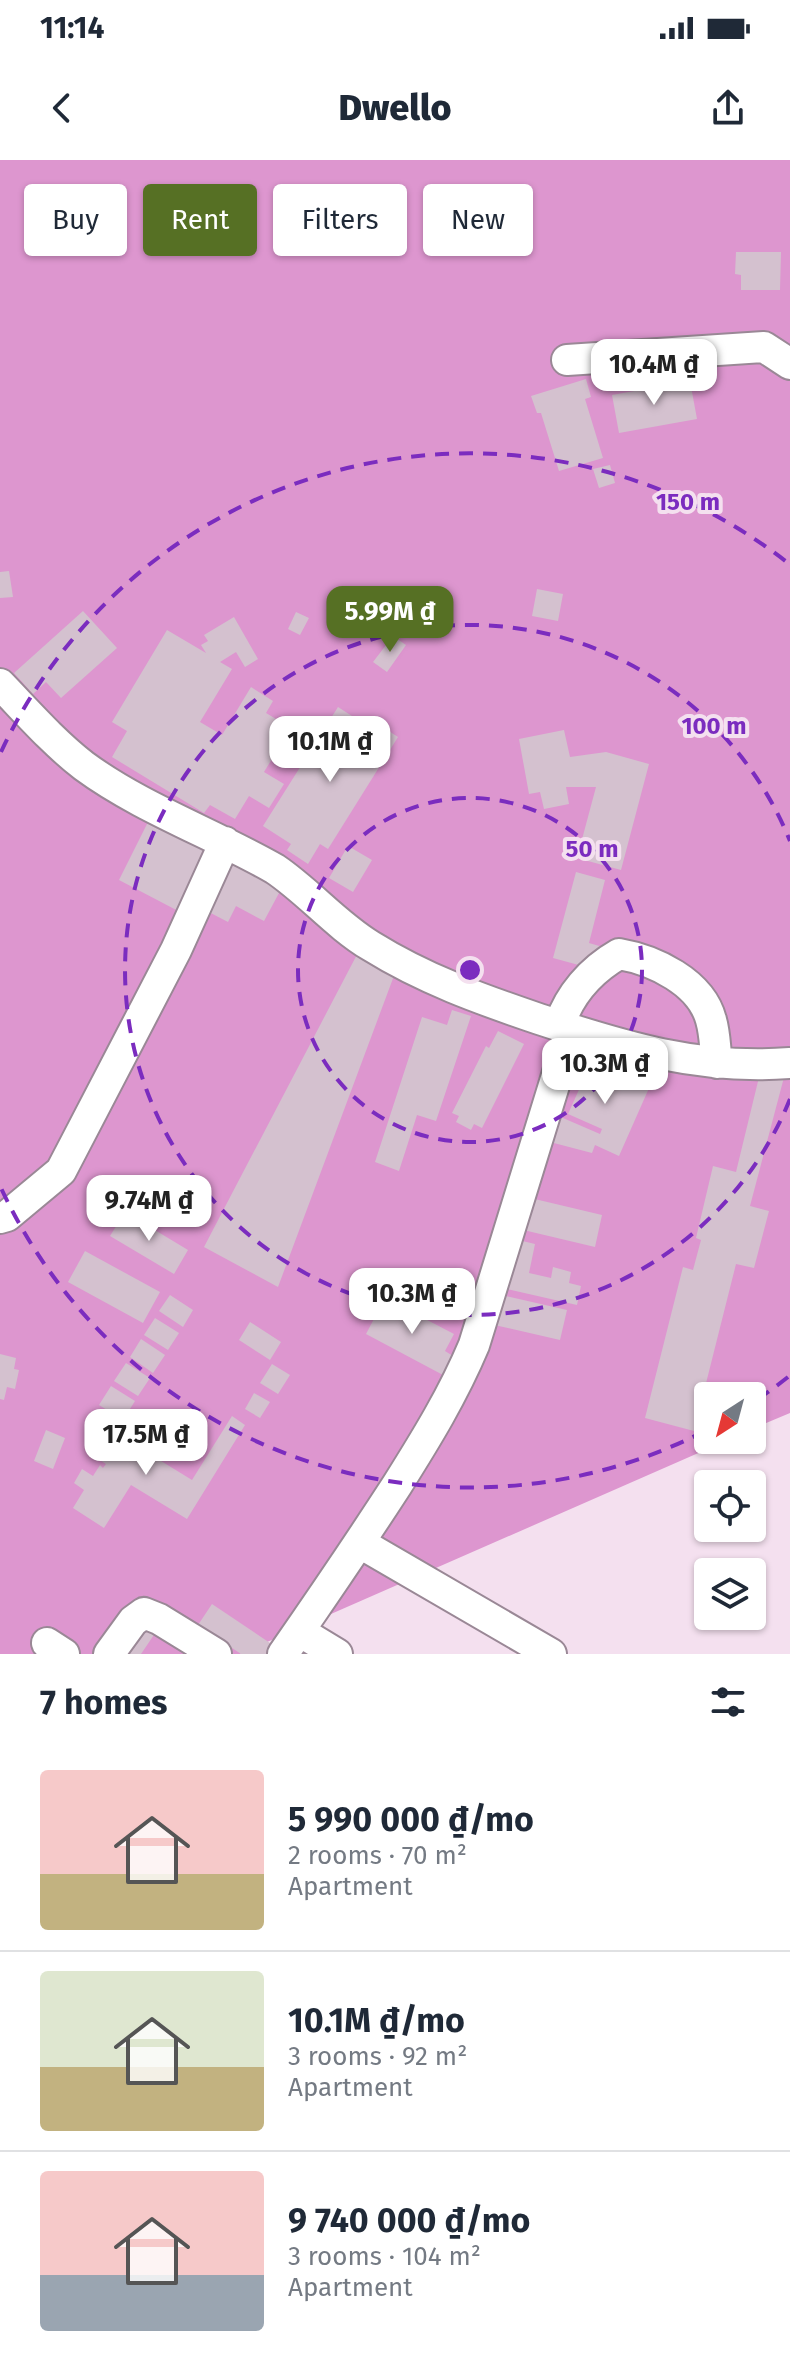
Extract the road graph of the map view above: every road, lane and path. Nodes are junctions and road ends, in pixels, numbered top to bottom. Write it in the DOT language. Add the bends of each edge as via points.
graph roads {
  1 [pos="567,360"];
  2 [pos="790,364"];
  3 [pos="0,684"];
  4 [pos="225,842"];
  5 [pos="565,1028"];
  6 [pos="717,1063"];
  7 [pos="790,1063"];
  8 [pos="0,1218"];
  9 [pos="360,1543"];
  10 [pos="291,1643"];
  11 [pos="109,1654"];
  12 [pos="216,1654"];
  13 [pos="337,1654"];
  14 [pos="551,1654"];
  1 -- 2 [label="street" via="764,347"];
  3 -- 4 [label="street" via="85,767"];
  4 -- 5 [label="street" via="287,877 367,944 413,970 462,993"];
  4 -- 8 [label="street" via="176,950 61,1171"];
  5 -- 6 [label="street" via="636,1050"];
  5 -- 6 [label="street" via="570,998 605,962 619,954 638,957 699,995 711,1019"];
  5 -- 9 [label="street" via="474,1345 444,1411"];
  6 -- 7 [label="street"];
  9 -- 10 [label="street"];
  9 -- 14 [label="street"];
  10 -- 13 [label="street"];
  11 -- 12 [label="street" via="144,1613"];
}
